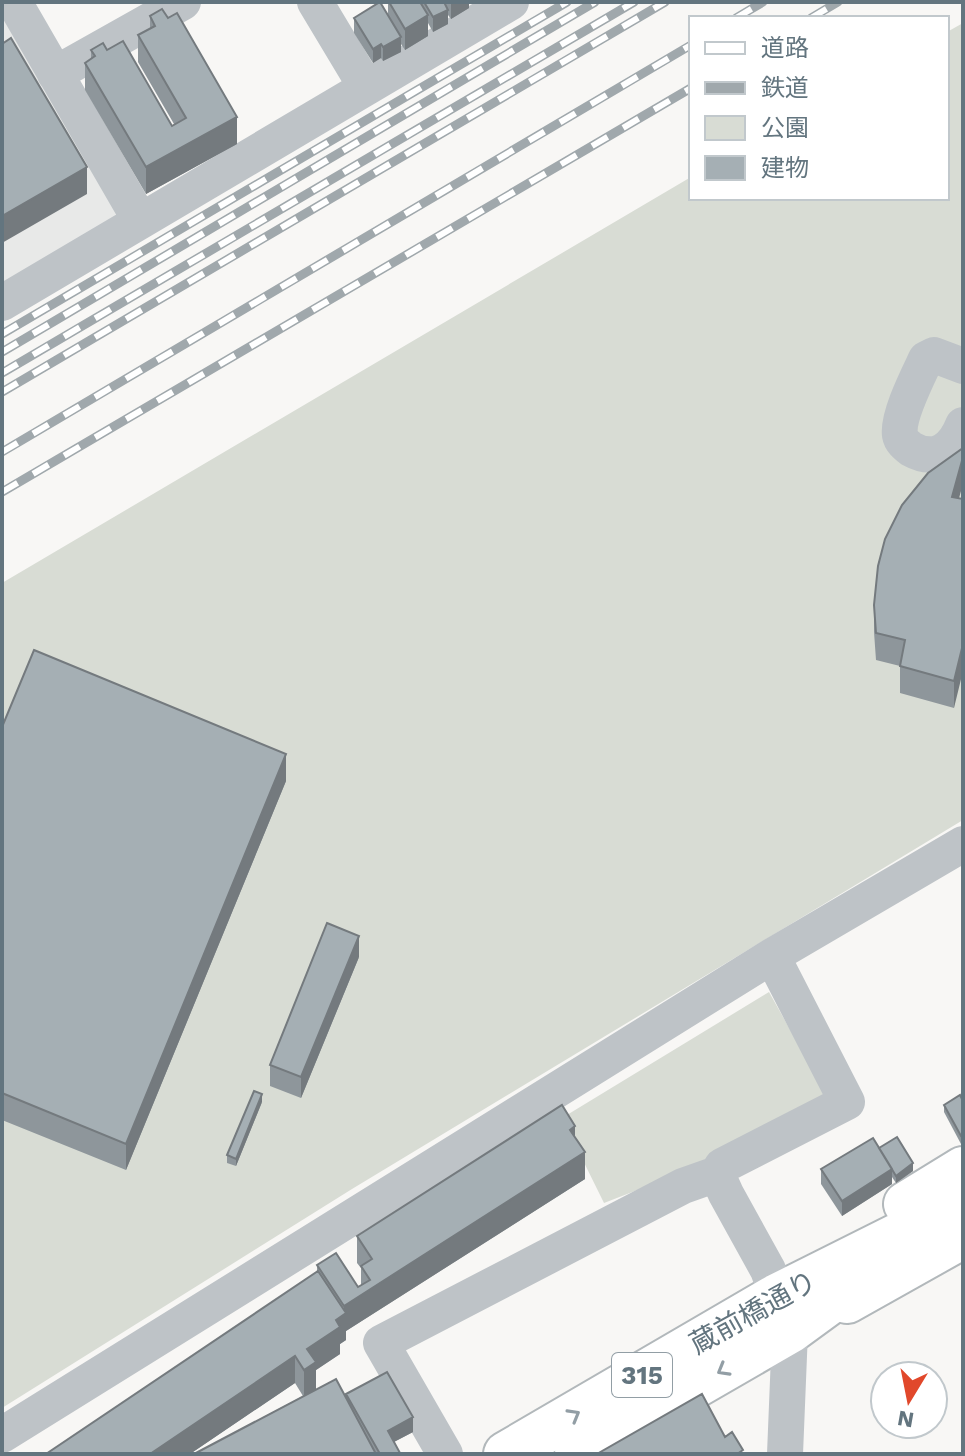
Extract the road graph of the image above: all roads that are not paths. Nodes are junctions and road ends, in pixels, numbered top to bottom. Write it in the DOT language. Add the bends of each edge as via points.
graph roads {
  1 [pos="14,2"];
  2 [pos="183,2"];
  3 [pos="315,2"];
  4 [pos="511,2"];
  5 [pos="55,74"];
  6 [pos="366,87"];
  7 [pos="140,220"];
  8 [pos="2,303"];
  9 [pos="963,366"];
  10 [pos="958,440"];
  11 [pos="959,857"];
  12 [pos="772,956"];
  13 [pos="963,1169"];
  14 [pos="717,1174"];
  15 [pos="963,1203"];
  16 [pos="963,1236"];
  17 [pos="784,1314"];
  18 [pos="2,1435"];
  19 [pos="445,1454"];
  20 [pos="506,1454"];
  21 [pos="577,1454"];
  22 [pos="785,1454"];
  1 -- 5 [label="street"];
  2 -- 5 [label="street"];
  3 -- 6 [label="street"];
  4 -- 6 [label="street"];
  5 -- 7 [label="street"];
  6 -- 7 [label="street"];
  7 -- 8 [label="street"];
  9 -- 10 [label="street" via="934,355 926,359 900,423 900,438 919,453 932,456"];
  11 -- 12 [label="street"];
  12 -- 14 [label="street" via="847,1102 722,1166"];
  12 -- 18 [label="street"];
  13 -- 17 [label="main road" via="907,1204"];
  14 -- 17 [label="street" via="768,1270"];
  14 -- 19 [label="street" via="683,1186 381,1343"];
  15 -- 17 [label="main road, 蔵前橋通り / 315"];
  16 -- 17 [label="main road"];
  20 -- 17 [label="main road, 蔵前橋通り / 315, one-way"];
  17 -- 21 [label="main road, 蔵前橋通り / 315, one-way"];
  17 -- 22 [label="street"];
}
